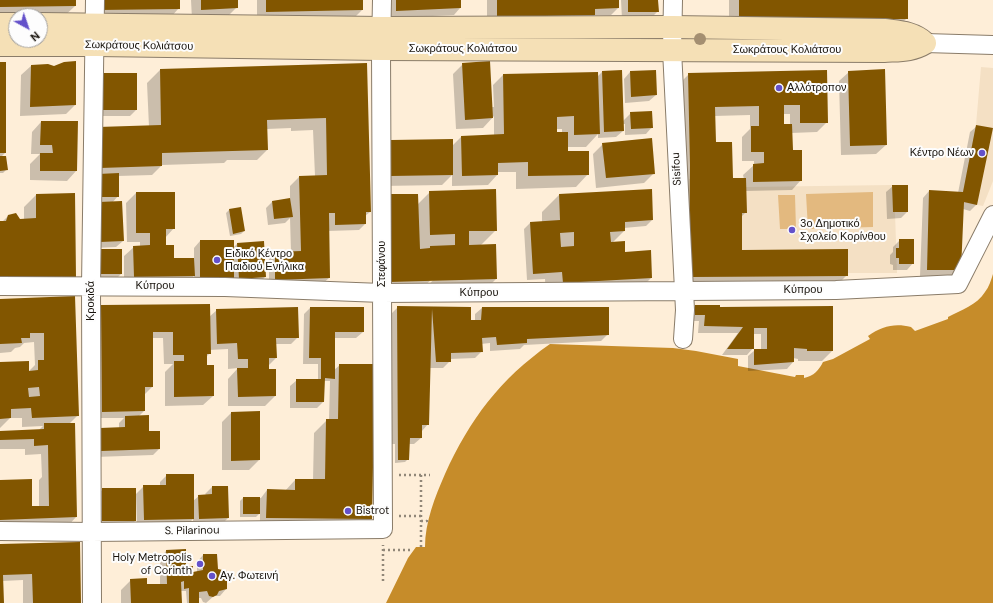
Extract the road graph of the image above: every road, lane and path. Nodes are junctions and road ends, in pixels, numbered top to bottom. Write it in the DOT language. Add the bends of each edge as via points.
graph roads {
  1 [pos="95,0"];
  2 [pos="382,0"];
  3 [pos="673,0"];
  4 [pos="48,24"];
  5 [pos="96,24"];
  6 [pos="672,27"];
  7 [pos="382,28"];
  8 [pos="925,43"];
  9 [pos="0,45"];
  10 [pos="96,45"];
  11 [pos="993,45"];
  12 [pos="381,49"];
  13 [pos="672,50"];
  14 [pos="993,215"];
  15 [pos="0,286"];
  16 [pos="91,286"];
  17 [pos="683,292"];
  18 [pos="382,293"];
  19 [pos="683,339"];
  20 [pos="414,475"];
  21 [pos="421,475"];
  22 [pos="430,475"];
  23 [pos="414,516"];
  24 [pos="421,516"];
  25 [pos="427,518"];
  26 [pos="421,521"];
  27 [pos="383,529"];
  28 [pos="0,531"];
  29 [pos="92,532"];
  30 [pos="421,547"];
  31 [pos="383,550"];
  32 [pos="411,550"];
  33 [pos="382,581"];
  34 [pos="92,603"];
  1 -- 5 [label="street, Κροκιδά"];
  2 -- 7 [label="street, Στεφάνου"];
  3 -- 6 [label="street, Sisifou"];
  4 -- 5 [label="street, Σωκράτους Κολιάτσου"];
  5 -- 7 [label="street, Σωκράτους Κολιάτσου"];
  5 -- 10 [label="street, Κροκιδά"];
  6 -- 7 [label="street, Σωκράτους Κολιάτσου"];
  6 -- 8 [label="street, Σωκράτους Κολιάτσου" via="884,30 908,33 919,37"];
  6 -- 13 [label="street, Sisifou"];
  7 -- 12 [label="street, Στεφάνου"];
  8 -- 11 [label="street, Σωκράτους Κολιάτσου"];
  8 -- 13 [label="street, Σωκράτους Κολιάτσου" via="908,50"];
  9 -- 10 [label="street, Σωκράτους Κολιάτσου"];
  10 -- 12 [label="street, Σωκράτους Κολιάτσου"];
  10 -- 16 [label="street, Κροκιδά"];
  12 -- 13 [label="street, Σωκράτους Κολιάτσου"];
  12 -- 18 [label="street, Στεφάνου"];
  13 -- 17 [label="street, Sisifou"];
  14 -- 17 [label="street, Κύπρου" via="958,284 836,290"];
  15 -- 16 [label="street, Κύπρου"];
  16 -- 18 [label="street, Κύπρου" via="225,287"];
  16 -- 29 [label="street, Κροκιδά"];
  17 -- 18 [label="street, Κύπρου"];
  17 -- 19 [label="street, Sisifou"];
  18 -- 27 [label="street, Στεφάνου"];
  20 -- 21 [label="path"];
  21 -- 22 [label="path"];
  21 -- 24 [label="path"];
  23 -- 24 [label="path"];
  24 -- 26 [label="path"];
  25 -- 26 [label="path"];
  26 -- 30 [label="path"];
  27 -- 29 [label="street, S. Pilarinou"];
  27 -- 31 [label="path"];
  28 -- 29 [label="street, S. Pilarinou"];
  29 -- 34 [label="street, Κροκιδά"];
  31 -- 32 [label="path"];
  31 -- 33 [label="path"];
}
